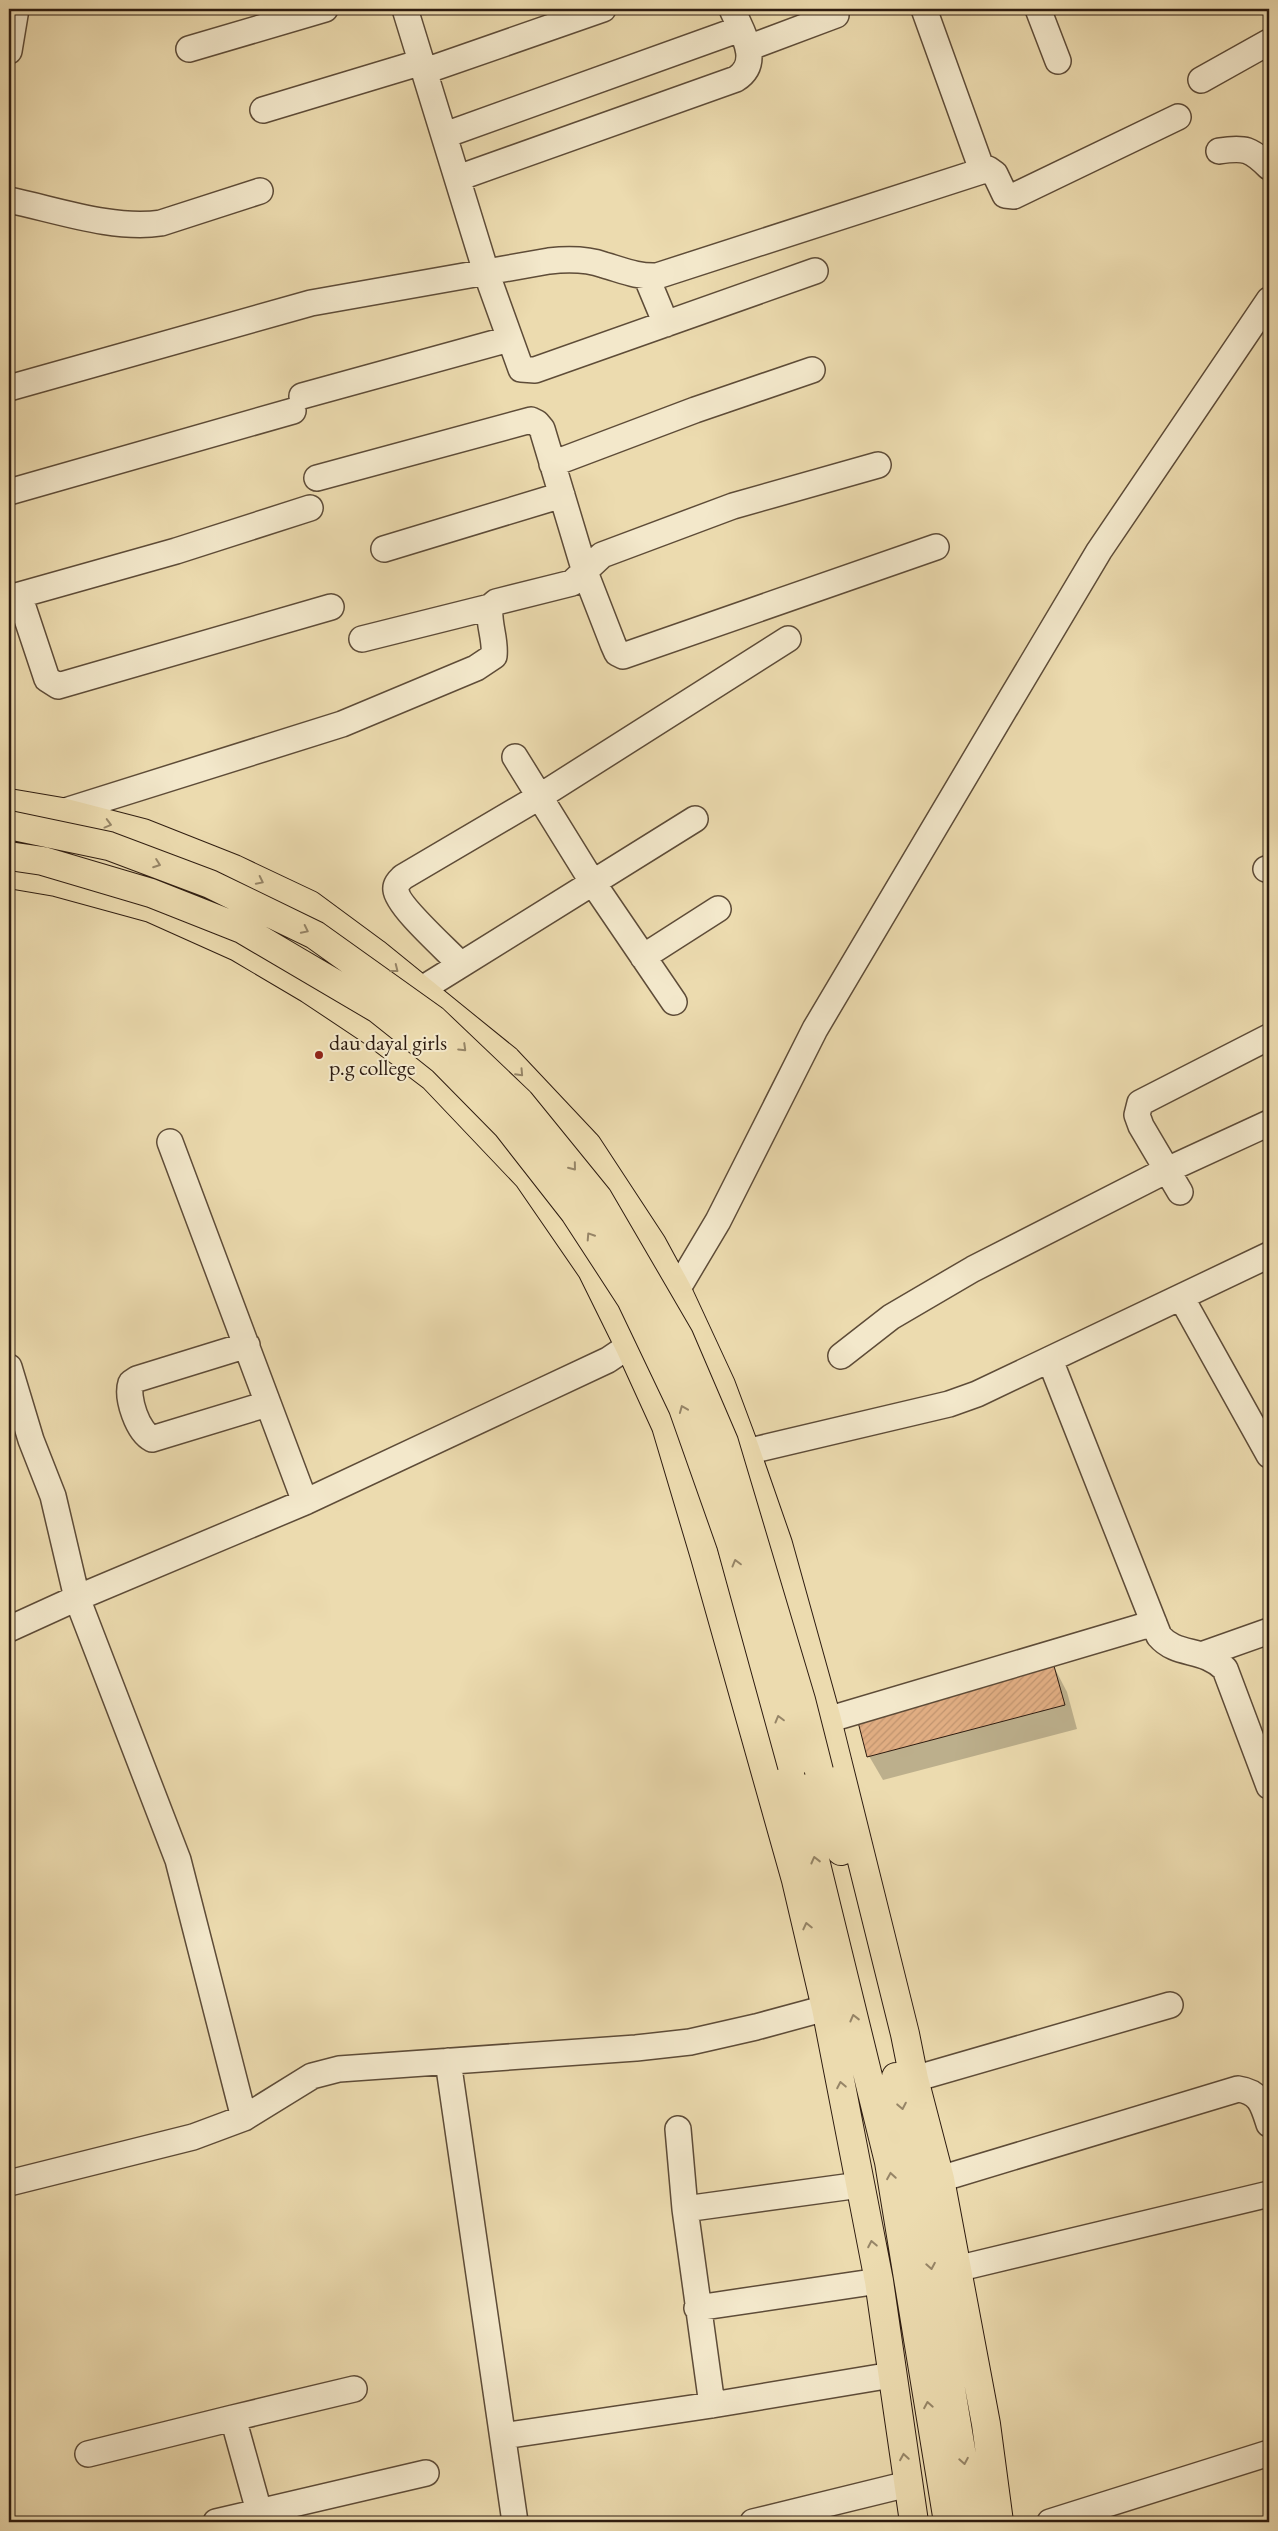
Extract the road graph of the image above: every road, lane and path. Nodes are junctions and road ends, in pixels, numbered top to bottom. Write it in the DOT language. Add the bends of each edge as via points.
graph roads {
  1 [pos="16,9"];
  2 [pos="325,9"];
  3 [pos="405,9"];
  4 [pos="604,9"];
  5 [pos="924,9"];
  6 [pos="1038,9"];
  7 [pos="836,15"];
  8 [pos="740,28"];
  9 [pos="1269,42"];
  10 [pos="188,49"];
  11 [pos="9,51"];
  12 [pos="1058,62"];
  13 [pos="424,67"];
  14 [pos="1201,80"];
  15 [pos="263,110"];
  16 [pos="1178,117"];
  17 [pos="445,135"];
  18 [pos="1219,151"];
  19 [pos="1269,167"];
  20 [pos="982,170"];
  21 [pos="458,178"];
  22 [pos="260,191"];
  23 [pos="9,200"];
  24 [pos="486,272"];
  25 [pos="816,272"];
  26 [pos="646,276"];
  27 [pos="1269,300"];
  28 [pos="666,324"];
  29 [pos="509,339"];
  30 [pos="812,370"];
  31 [pos="9,388"];
  32 [pos="552,464"];
  33 [pos="878,465"];
  34 [pos="317,478"];
  35 [pos="9,492"];
  36 [pos="562,495"];
  37 [pos="310,508"];
  38 [pos="936,547"];
  39 [pos="384,549"];
  40 [pos="585,572"];
  41 [pos="14,597"];
  42 [pos="331,608"];
  43 [pos="490,608"];
  44 [pos="362,639"];
  45 [pos="788,639"];
  46 [pos="515,757"];
  47 [pos="539,797"];
  48 [pos="9,803"];
  49 [pos="62,812"];
  50 [pos="695,819"];
  51 [pos="9,825"];
  52 [pos="9,856"];
  53 [pos="9,874"];
  54 [pos="593,883"];
  55 [pos="718,908"];
  56 [pos="643,957"];
  57 [pos="460,964"];
  58 [pos="422,989"];
  59 [pos="674,1002"];
  60 [pos="1269,1037"];
  61 [pos="1269,1123"];
  62 [pos="170,1142"];
  63 [pos="1167,1170"];
  64 [pos="1180,1192"];
  65 [pos="1269,1255"];
  66 [pos="677,1290"];
  67 [pos="1181,1297"];
  68 [pos="247,1345"];
  69 [pos="630,1347"];
  70 [pos="840,1356"];
  71 [pos="1050,1360"];
  72 [pos="9,1367"];
  73 [pos="267,1404"];
  74 [pos="746,1452"];
  75 [pos="1269,1456"];
  76 [pos="305,1502"];
  77 [pos="77,1598"];
  78 [pos="1154,1624"];
  79 [pos="9,1629"];
  80 [pos="1269,1631"];
  81 [pos="1204,1654"];
  82 [pos="827,1720"];
  83 [pos="1267,1773"];
  84 [pos="1170,2005"];
  85 [pos="826,2008"];
  86 [pos="448,2061"];
  87 [pos="914,2079"];
  88 [pos="244,2118"];
  89 [pos="1269,2124"];
  90 [pos="678,2129"];
  91 [pos="940,2179"];
  92 [pos="9,2183"];
  93 [pos="860,2185"];
  94 [pos="1269,2194"];
  95 [pos="685,2209"];
  96 [pos="956,2269"];
  97 [pos="879,2282"];
  98 [pos="698,2308"];
  99 [pos="892,2376"];
  100 [pos="354,2389"];
  101 [pos="712,2405"];
  102 [pos="233,2418"];
  103 [pos="503,2436"];
  104 [pos="1269,2453"];
  105 [pos="88,2454"];
  106 [pos="426,2473"];
  107 [pos="908,2484"];
  108 [pos="261,2517"];
  109 [pos="216,2522"];
  110 [pos="515,2522"];
  111 [pos="754,2522"];
  112 [pos="914,2522"];
  113 [pos="948,2522"];
  114 [pos="974,2522"];
  115 [pos="999,2522"];
  116 [pos="1050,2522"];
  1 -- 11 [label="street"];
  2 -- 10 [label="street"];
  3 -- 13 [label="street"];
  4 -- 13 [label="street"];
  5 -- 20 [label="street"];
  6 -- 12 [label="street"];
  7 -- 8 [label="street"];
  8 -- 17 [label="street"];
  8 -- 21 [label="street" via="749,67 736,79"];
  9 -- 14 [label="street"];
  13 -- 15 [label="street"];
  13 -- 17 [label="street"];
  16 -- 20 [label="street" via="1014,196 1005,195 991,170"];
  17 -- 21 [label="street"];
  18 -- 19 [label="street" via="1233,148 1248,150"];
  20 -- 26 [label="street" via="657,276"];
  21 -- 24 [label="street"];
  22 -- 23 [label="street" via="162,223 145,225"];
  24 -- 26 [label="street" via="563,260 603,264 632,275"];
  24 -- 29 [label="street"];
  24 -- 31 [label="street" via="311,303"];
  25 -- 28 [label="street"];
  26 -- 28 [label="street"];
  27 -- 66 [label="street" via="1099,552 1004,710 815,1029 718,1221"];
  28 -- 29 [label="street" via="528,371 521,369"];
  29 -- 35 [label="street"];
  30 -- 32 [label="street"];
  32 -- 34 [label="street" via="542,429 531,420"];
  32 -- 36 [label="street"];
  33 -- 40 [label="street" via="733,506 602,555"];
  36 -- 39 [label="street"];
  36 -- 40 [label="street"];
  37 -- 41 [label="street"];
  38 -- 40 [label="street" via="623,656 617,653"];
  40 -- 43 [label="street" via="572,583 496,602"];
  41 -- 42 [label="street" via="47,679 58,686"];
  43 -- 44 [label="street"];
  43 -- 49 [label="street" via="495,646 494,656 486,663 342,724"];
  45 -- 47 [label="street"];
  46 -- 47 [label="street"];
  47 -- 54 [label="street"];
  47 -- 57 [label="street" via="397,883 401,903"];
  48 -- 49 [label="main road"];
  49 -- 58 [label="main road, one-way" via="143,833 234,869 310,906"];
  50 -- 54 [label="street"];
  51 -- 114 [label="main road, one-way, bridge" via="110,846 210,884 315,934 434,1020 520,1102 598,1198 678,1337 724,1442 801,1700 875,1974 912,2154"];
  113 -- 52 [label="main road, one-way, bridge" via="889,2162 792,1766 731,1544 683,1408 631,1299 575,1213 507,1126 442,1060 378,1009 242,929 151,893 43,861"];
  53 -- 69 [label="main road" via="56,882 150,908 238,947 309,989 433,1076 528,1177 592,1270"];
  54 -- 56 [label="street"];
  54 -- 57 [label="street"];
  55 -- 56 [label="street"];
  56 -- 59 [label="street"];
  57 -- 58 [label="street"];
  58 -- 66 [label="main road, one-way" via="507,1060 588,1145 652,1244"];
  60 -- 63 [label="street" via="1140,1103 1137,1115 1141,1126"];
  61 -- 63 [label="street"];
  62 -- 68 [label="street"];
  63 -- 64 [label="street"];
  63 -- 70 [label="street" via="973,1268 891,1317"];
  65 -- 67 [label="street"];
  66 -- 69 [label="street" via="648,1333"];
  66 -- 74 [label="main road" via="721,1385"];
  67 -- 71 [label="street"];
  67 -- 75 [label="street"];
  68 -- 73 [label="street"];
  68 -- 73 [label="street" via="137,1379 131,1383 129,1398 143,1431 152,1439"];
  69 -- 76 [label="street"];
  85 -- 69 [label="main road, one-way" via="796,1880 706,1557 666,1426"];
  71 -- 74 [label="street" via="949,1404"];
  71 -- 78 [label="street"];
  72 -- 77 [label="street" via="31,1440 54,1496"];
  73 -- 76 [label="street"];
  74 -- 82 [label="main road" via="778,1544"];
  76 -- 77 [label="street"];
  77 -- 79 [label="street"];
  77 -- 88 [label="street" via="178,1860"];
  78 -- 81 [label="street" via="1168,1646"];
  78 -- 82 [label="street"];
  80 -- 81 [label="street"];
  81 -- 83 [label="street" via="1225,1669"];
  82 -- 87 [label="main road"];
  84 -- 87 [label="street"];
  85 -- 86 [label="street" via="690,2042"];
  93 -- 85 [label="main road, one-way"];
  86 -- 88 [label="street" via="338,2069 312,2076"];
  86 -- 103 [label="street"];
  87 -- 91 [label="main road"];
  88 -- 92 [label="street" via="193,2137"];
  89 -- 91 [label="street" via="1263,2102 1256,2094 1238,2089"];
  90 -- 95 [label="street"];
  91 -- 96 [label="main road"];
  93 -- 95 [label="street"];
  97 -- 93 [label="main road, one-way"];
  94 -- 96 [label="street"];
  95 -- 98 [label="street"];
  96 -- 115 [label="main road" via="986,2424"];
  97 -- 98 [label="street"];
  97 -- 99 [label="main road"];
  98 -- 101 [label="street"];
  99 -- 101 [label="street"];
  107 -- 99 [label="main road, one-way"];
  100 -- 102 [label="street"];
  101 -- 103 [label="street"];
  102 -- 105 [label="street"];
  102 -- 108 [label="street"];
  103 -- 110 [label="street"];
  104 -- 116 [label="street"];
  106 -- 108 [label="street"];
  107 -- 111 [label="street"];
  107 -- 112 [label="main road"];
  108 -- 109 [label="street"];
}
